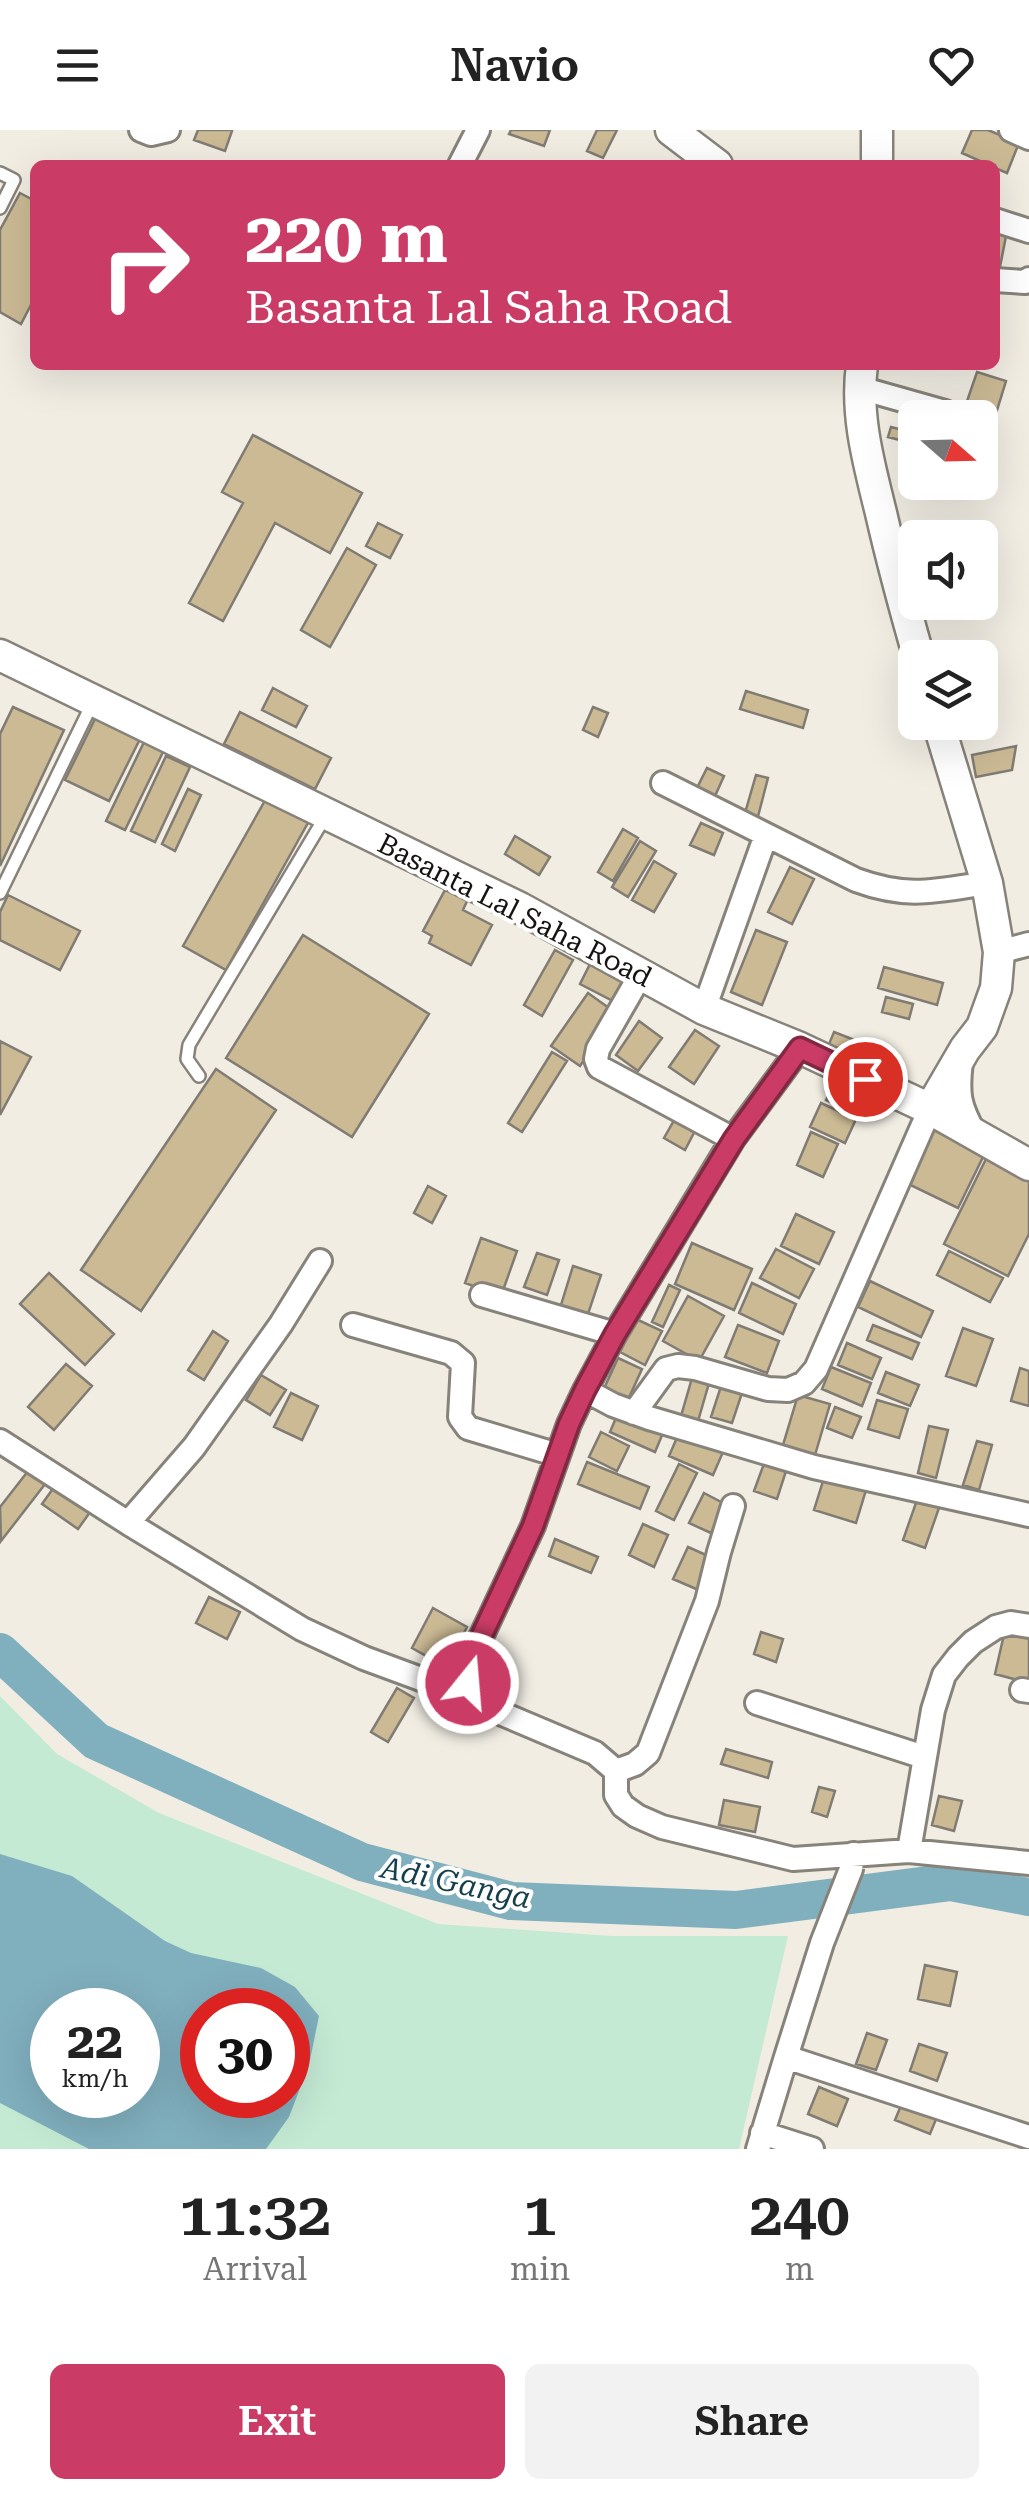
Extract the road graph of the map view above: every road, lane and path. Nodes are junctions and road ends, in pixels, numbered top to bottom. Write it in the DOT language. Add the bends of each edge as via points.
graph roads {
  1 [pos="141,130"];
  2 [pos="168,130"];
  3 [pos="478,130"];
  4 [pos="671,130"];
  5 [pos="877,130"];
  6 [pos="1011,130"];
  7 [pos="1029,138"];
  8 [pos="463,160"];
  9 [pos="710,160"];
  10 [pos="877,160"];
  11 [pos="0,173"];
  12 [pos="0,208"];
  13 [pos="1000,222"];
  14 [pos="1029,231"];
  15 [pos="1029,279"];
  16 [pos="1000,280"];
  17 [pos="861,376"];
  18 [pos="917,400"];
  19 [pos="914,640"];
  20 [pos="0,655"];
  21 [pos="94,700"];
  22 [pos="944,740"];
  23 [pos="664,783"];
  24 [pos="328,814"];
  25 [pos="766,835"];
  26 [pos="987,882"];
  27 [pos="0,892"];
  28 [pos="1029,944"];
  29 [pos="999,952"];
  30 [pos="640,974"];
  31 [pos="704,1009"];
  32 [pos="800,1048"];
  33 [pos="965,1049"];
  34 [pos="199,1076"];
  35 [pos="930,1109"];
  36 [pos="976,1134"];
  37 [pos="734,1139"];
  38 [pos="1029,1165"];
  39 [pos="320,1261"];
  40 [pos="482,1296"];
  41 [pos="353,1325"];
  42 [pos="615,1334"];
  43 [pos="585,1390"];
  44 [pos="634,1413"];
  45 [pos="0,1441"];
  46 [pos="558,1455"];
  47 [pos="733,1506"];
  48 [pos="1029,1514"];
  49 [pos="128,1523"];
  50 [pos="1029,1626"];
  51 [pos="476,1700"];
  52 [pos="757,1703"];
  53 [pos="924,1757"];
  54 [pos="616,1771"];
  55 [pos="902,1851"];
  56 [pos="854,1859"];
  57 [pos="1029,1862"];
  58 [pos="786,2057"];
  59 [pos="1029,2137"];
  60 [pos="760,2141"];
  61 [pos="812,2149"];
  1 -- 2 [label="street"];
  3 -- 8 [label="street"];
  4 -- 9 [label="main road"];
  5 -- 10 [label="main road"];
  6 -- 7 [label="street"];
  11 -- 12 [label="lane" via="14,180"];
  13 -- 14 [label="street"];
  15 -- 16 [label="street"];
  17 -- 18 [label="street"];
  17 -- 19 [label="main road" via="871,474"];
  20 -- 21 [label="main road, Basanta Lal Saha Road"];
  21 -- 24 [label="main road, Basanta Lal Saha Road"];
  21 -- 27 [label="lane"];
  22 -- 26 [label="main road"];
  23 -- 25 [label="street"];
  24 -- 30 [label="main road, Basanta Lal Saha Road"];
  24 -- 34 [label="lane" via="190,1045 187,1059"];
  25 -- 26 [label="street" via="878,888 925,893"];
  25 -- 31 [label="street"];
  26 -- 29 [label="main road"];
  28 -- 29 [label="street"];
  29 -- 33 [label="main road" via="987,1014"];
  30 -- 31 [label="main road, Basanta Lal Saha Road"];
  30 -- 37 [label="street" via="598,1049 600,1067"];
  31 -- 32 [label="main road, Basanta Lal Saha Road"];
  32 -- 35 [label="main road, Basanta Lal Saha Road"];
  32 -- 37 [label="street"];
  33 -- 35 [label="main road"];
  33 -- 36 [label="street" via="958,1098"];
  35 -- 36 [label="main road, Basanta Lal Saha Road"];
  35 -- 44 [label="street" via="816,1369 804,1383 768,1389 678,1366 666,1369"];
  36 -- 38 [label="main road, Basanta Lal Saha Road"];
  37 -- 42 [label="street"];
  39 -- 49 [label="street" via="194,1447"];
  40 -- 42 [label="street"];
  41 -- 46 [label="street" via="451,1353 463,1362 460,1417 468,1428"];
  42 -- 43 [label="street"];
  43 -- 44 [label="street"];
  43 -- 46 [label="street"];
  44 -- 48 [label="street" via="848,1476"];
  45 -- 49 [label="street"];
  46 -- 51 [label="street" via="533,1526 467,1667"];
  47 -- 54 [label="street" via="708,1602 648,1753"];
  49 -- 51 [label="street" via="302,1630"];
  50 -- 53 [label="street" via="996,1626 958,1657 938,1693"];
  51 -- 54 [label="street" via="596,1753"];
  52 -- 53 [label="street"];
  53 -- 55 [label="street"];
  54 -- 56 [label="street" via="623,1806 662,1827 793,1859"];
  55 -- 56 [label="street"];
  55 -- 57 [label="street"];
  56 -- 58 [label="street"];
  58 -- 59 [label="street"];
  58 -- 60 [label="street"];
  60 -- 61 [label="street"];
}
